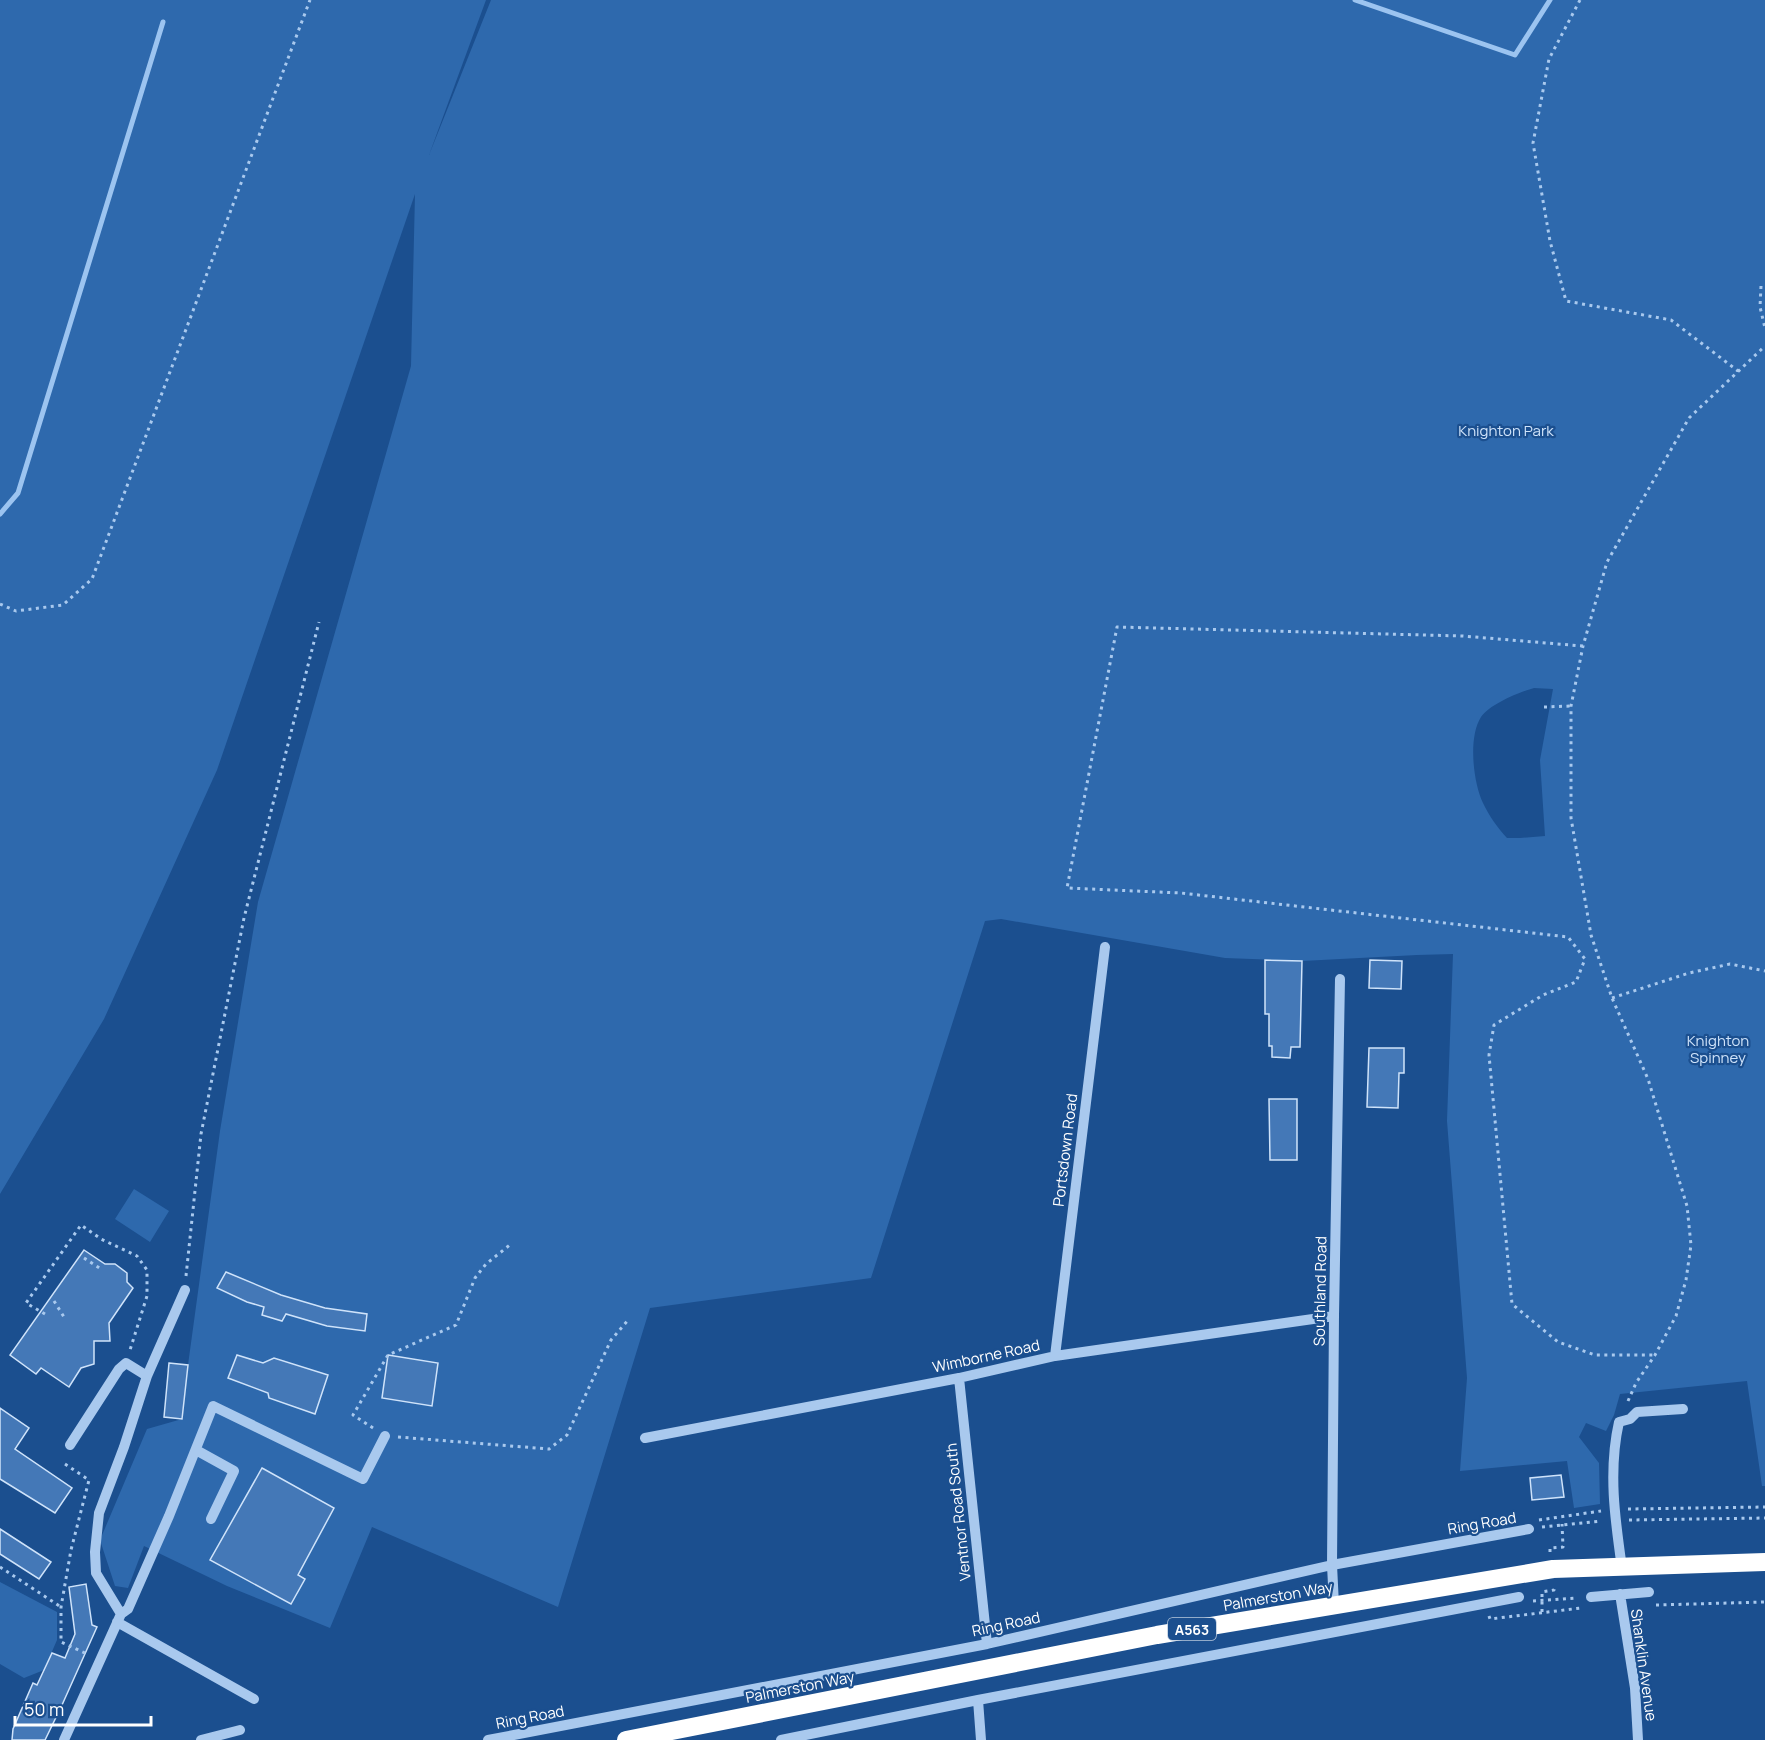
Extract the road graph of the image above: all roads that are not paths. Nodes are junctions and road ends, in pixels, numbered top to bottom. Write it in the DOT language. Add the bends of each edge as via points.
graph roads {
  1 [pos="1105,947"];
  2 [pos="1340,979"];
  3 [pos="185,1290"];
  4 [pos="1334,1316"];
  5 [pos="1055,1356"];
  6 [pos="147,1376"];
  7 [pos="959,1378"];
  8 [pos="1683,1409"];
  9 [pos="385,1436"];
  10 [pos="645,1438"];
  11 [pos="70,1445"];
  12 [pos="196,1450"];
  13 [pos="211,1519"];
  14 [pos="1529,1529"];
  15 [pos="1765,1562"];
  16 [pos="1332,1565"];
  17 [pos="1622,1568"];
  18 [pos="1649,1592"];
  19 [pos="1620,1594"];
  20 [pos="1519,1597"];
  21 [pos="1591,1597"];
  22 [pos="1334,1605"];
  23 [pos="119,1618"];
  24 [pos="987,1644"];
  25 [pos="254,1699"];
  26 [pos="978,1700"];
  27 [pos="240,1730"];
  28 [pos="64,1740"];
  29 [pos="201,1740"];
  30 [pos="488,1740"];
  31 [pos="626,1740"];
  32 [pos="781,1740"];
  33 [pos="981,1740"];
  34 [pos="1638,1740"];
  1 -- 5 [label="street, Portsdown Road"];
  2 -- 4 [label="street, Southland Road"];
  3 -- 6 [label="street"];
  4 -- 5 [label="street, Wimborne Road"];
  4 -- 16 [label="street, Southland Road"];
  5 -- 7 [label="street, Wimborne Road"];
  6 -- 11 [label="street" via="126,1363 119,1369"];
  6 -- 23 [label="street" via="99,1513 96,1573"];
  7 -- 10 [label="street, Wimborne Road"];
  7 -- 24 [label="street, Ventnor Road South"];
  8 -- 17 [label="street" via="1637,1412 1619,1422 1613,1467"];
  9 -- 12 [label="street" via="363,1479 213,1406"];
  12 -- 13 [label="street" via="234,1471"];
  12 -- 23 [label="street" via="128,1609"];
  14 -- 16 [label="street, Ring Road"];
  15 -- 17 [label="highway, Palmerston Way / A563"];
  16 -- 22 [label="street, Southland Road"];
  16 -- 24 [label="street, Ring Road"];
  17 -- 22 [label="highway, Palmerston Way / A563" via="1553,1569"];
  18 -- 19 [label="street, Shanklin Avenue"];
  19 -- 21 [label="street, Shanklin Avenue"];
  19 -- 34 [label="street, Shanklin Avenue" via="1635,1688"];
  20 -- 26 [label="street"];
  22 -- 31 [label="highway, Palmerston Way / A563" via="1157,1635"];
  23 -- 25 [label="street"];
  23 -- 28 [label="street"];
  24 -- 30 [label="street, Ring Road"];
  26 -- 32 [label="street"];
  26 -- 33 [label="street"];
  27 -- 29 [label="street"];
}
